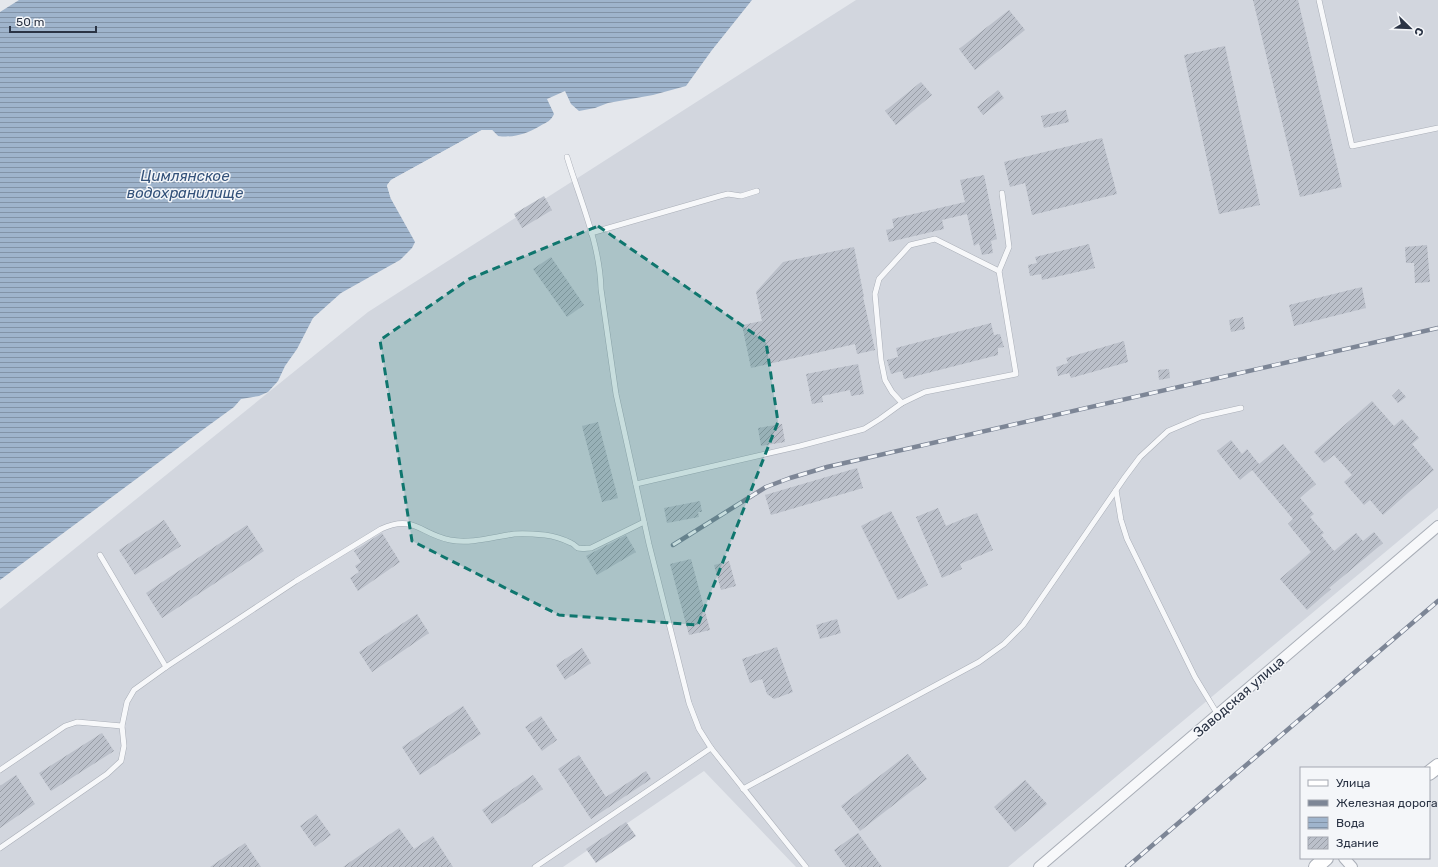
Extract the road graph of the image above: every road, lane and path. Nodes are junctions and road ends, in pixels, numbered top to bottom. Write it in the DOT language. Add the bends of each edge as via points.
graph roads {
  1 [pos="1319,0"];
  2 [pos="1438,128"];
  3 [pos="566,157"];
  4 [pos="756,191"];
  5 [pos="1002,193"];
  6 [pos="591,233"];
  7 [pos="999,271"];
  8 [pos="902,403"];
  9 [pos="1241,408"];
  10 [pos="636,484"];
  11 [pos="1116,490"];
  12 [pos="644,522"];
  13 [pos="1438,526"];
  14 [pos="100,555"];
  15 [pos="166,666"];
  16 [pos="1218,715"];
  17 [pos="122,726"];
  18 [pos="711,748"];
  19 [pos="1438,766"];
  20 [pos="0,770"];
  21 [pos="1430,772"];
  22 [pos="743,789"];
  23 [pos="0,848"];
  24 [pos="1325,859"];
  25 [pos="1345,859"];
  26 [pos="535,867"];
  27 [pos="806,867"];
  28 [pos="1040,867"];
  29 [pos="1316,867"];
  30 [pos="1352,867"];
  1 -- 2 [label="lane" via="1352,146"];
  3 -- 6 [label="lane"];
  4 -- 6 [label="lane" via="741,196 720,196"];
  5 -- 7 [label="lane" via="1009,247"];
  6 -- 10 [label="lane" via="600,272 616,394"];
  7 -- 8 [label="lane" via="1016,374 925,392"];
  7 -- 8 [label="lane" via="935,239 910,245 879,279 875,294 881,360 885,380"];
  8 -- 10 [label="lane" via="864,429"];
  9 -- 11 [label="lane" via="1201,417 1168,431 1140,457"];
  10 -- 12 [label="lane"];
  11 -- 16 [label="lane" via="1127,539 1195,677"];
  11 -- 22 [label="lane" via="1023,625 1004,644 979,662"];
  12 -- 15 [label="lane" via="591,548 577,548 572,543 546,535 515,534 488,539 450,540 415,526 391,524 296,581"];
  12 -- 18 [label="lane" via="689,703 699,729"];
  13 -- 16 [label="street, Заводская улица"];
  14 -- 15 [label="lane"];
  15 -- 17 [label="lane" via="134,690 127,702"];
  16 -- 28 [label="street, Заводская улица"];
  17 -- 20 [label="lane" via="77,722 65,726"];
  17 -- 23 [label="lane" via="124,746 121,761 107,774"];
  18 -- 22 [label="lane"];
  18 -- 26 [label="lane"];
  19 -- 21 [label="street"];
  22 -- 27 [label="lane"];
  24 -- 29 [label="street"];
  25 -- 30 [label="street"];
}
